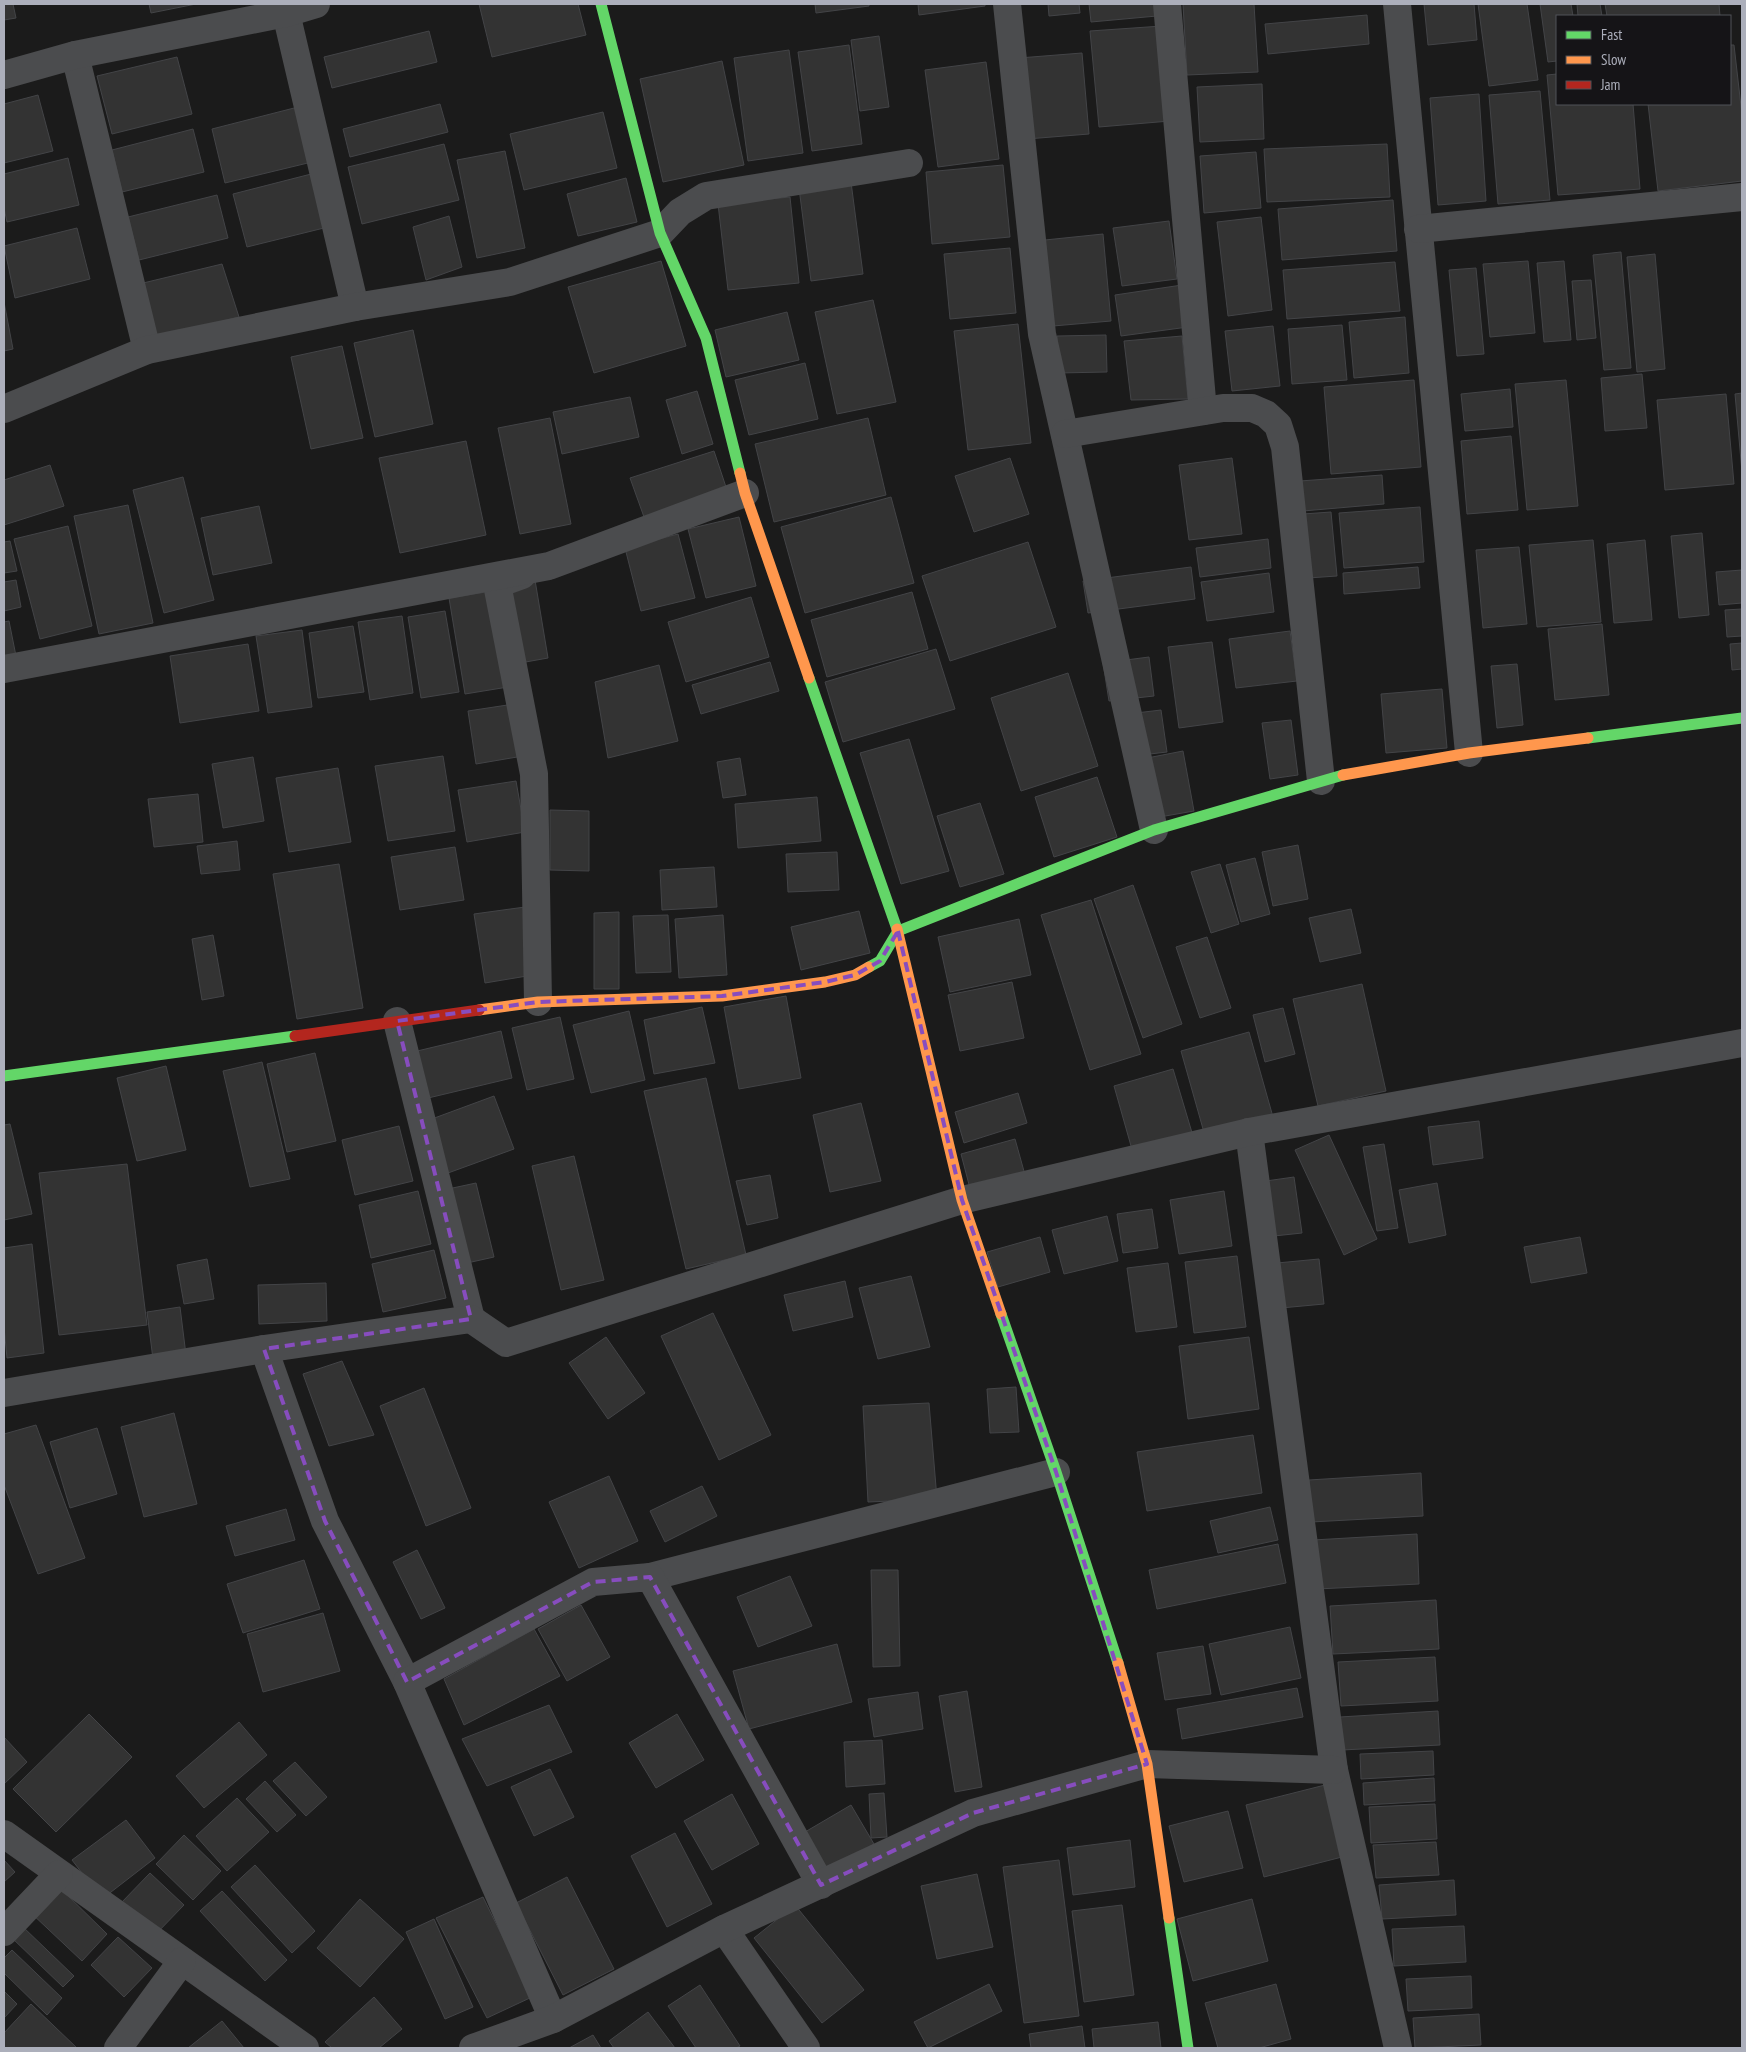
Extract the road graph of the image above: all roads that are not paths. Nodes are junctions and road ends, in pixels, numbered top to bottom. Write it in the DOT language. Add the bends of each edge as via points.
graph roads {
  1 [pos="316,4"];
  2 [pos="600,4"];
  3 [pos="1007,4"];
  4 [pos="1167,4"];
  5 [pos="1397,4"];
  6 [pos="286,13"];
  7 [pos="75,55"];
  8 [pos="4,75"];
  9 [pos="909,163"];
  10 [pos="1742,197"];
  11 [pos="1418,229"];
  12 [pos="660,233"];
  13 [pos="356,307"];
  14 [pos="147,350"];
  15 [pos="4,409"];
  16 [pos="1203,411"];
  17 [pos="1065,434"];
  18 [pos="745,493"];
  19 [pos="548,566"];
  20 [pos="4,669"];
  21 [pos="1742,718"];
  22 [pos="1469,754"];
  23 [pos="1321,782"];
  24 [pos="1154,830"];
  25 [pos="898,931"];
  26 [pos="538,1002"];
  27 [pos="397,1021"];
  28 [pos="1742,1043"];
  29 [pos="4,1076"];
  30 [pos="1249,1132"];
  31 [pos="962,1200"];
  32 [pos="471,1319"];
  33 [pos="264,1349"];
  34 [pos="4,1393"];
  35 [pos="1056,1472"];
  36 [pos="650,1577"];
  37 [pos="407,1682"];
  38 [pos="1147,1764"];
  39 [pos="1334,1770"];
  40 [pos="4,1834"];
  41 [pos="59,1874"];
  42 [pos="821,1885"];
  43 [pos="724,1929"];
  44 [pos="4,1932"];
  45 [pos="182,1961"];
  46 [pos="553,2019"];
  47 [pos="118,2048"];
  48 [pos="305,2048"];
  49 [pos="473,2048"];
  50 [pos="806,2048"];
  51 [pos="1188,2048"];
  52 [pos="1398,2048"];
  1 -- 6 [label="street"];
  2 -- 12 [label="street"];
  3 -- 17 [label="street" via="1042,334"];
  4 -- 16 [label="street"];
  5 -- 11 [label="street"];
  6 -- 7 [label="street"];
  6 -- 13 [label="street"];
  7 -- 8 [label="street"];
  7 -- 14 [label="street"];
  9 -- 12 [label="street" via="706,196 680,212"];
  10 -- 11 [label="street"];
  11 -- 22 [label="street"];
  12 -- 13 [label="street" via="510,282"];
  12 -- 18 [label="street" via="706,338"];
  13 -- 14 [label="street"];
  14 -- 15 [label="street"];
  16 -- 17 [label="street"];
  16 -- 23 [label="street" via="1252,408 1266,414 1278,425 1284,447"];
  17 -- 24 [label="street"];
  18 -- 19 [label="street"];
  18 -- 25 [label="street"];
  19 -- 20 [label="street"];
  19 -- 26 [label="street" via="497,584 534,774"];
  21 -- 22 [label="street"];
  22 -- 23 [label="street"];
  23 -- 24 [label="street"];
  24 -- 25 [label="street"];
  25 -- 26 [label="street" via="880,961 855,976 722,996"];
  25 -- 31 [label="street"];
  26 -- 27 [label="street"];
  27 -- 29 [label="street"];
  27 -- 32 [label="street"];
  28 -- 30 [label="street"];
  30 -- 31 [label="street"];
  30 -- 39 [label="street"];
  31 -- 32 [label="street" via="506,1343"];
  31 -- 35 [label="street"];
  32 -- 33 [label="street"];
  33 -- 34 [label="street"];
  33 -- 37 [label="street" via="325,1521"];
  35 -- 36 [label="street"];
  35 -- 38 [label="street"];
  36 -- 37 [label="street" via="593,1582"];
  36 -- 42 [label="street"];
  37 -- 46 [label="street"];
  38 -- 39 [label="street"];
  38 -- 42 [label="street" via="972,1813"];
  38 -- 51 [label="street"];
  39 -- 52 [label="street"];
  40 -- 41 [label="street"];
  41 -- 44 [label="street"];
  41 -- 45 [label="street"];
  42 -- 43 [label="street"];
  43 -- 46 [label="street"];
  43 -- 50 [label="street"];
  45 -- 47 [label="street"];
  45 -- 48 [label="street"];
  46 -- 49 [label="street"];
}
